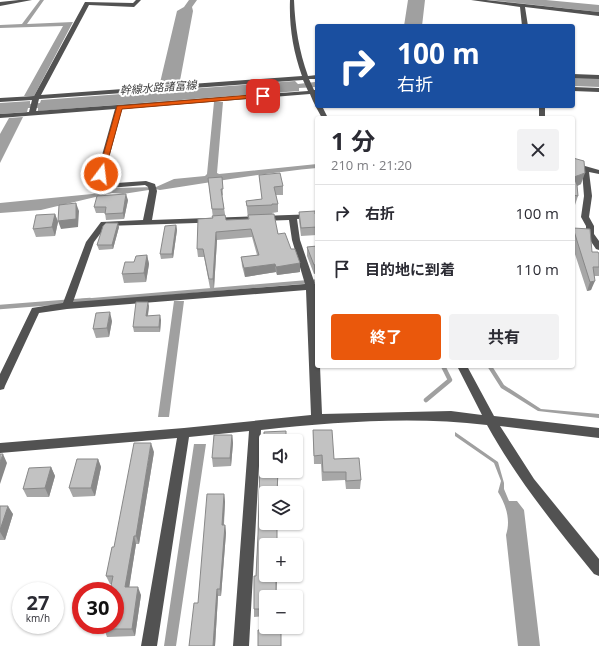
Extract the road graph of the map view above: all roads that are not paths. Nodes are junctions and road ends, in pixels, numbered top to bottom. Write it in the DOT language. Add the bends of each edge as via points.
graph roads {
  1 [pos="30,0"];
  2 [pos="139,0"];
  3 [pos="292,0"];
  4 [pos="473,0"];
  5 [pos="0,4"];
  6 [pos="522,6"];
  7 [pos="599,14"];
  8 [pos="526,24"];
  9 [pos="575,76"];
  10 [pos="599,76"];
  11 [pos="310,87"];
  12 [pos="575,89"];
  13 [pos="599,90"];
  14 [pos="315,98"];
  15 [pos="0,100"];
  16 [pos="34,106"];
  17 [pos="119,107"];
  18 [pos="0,116"];
  19 [pos="575,167"];
  20 [pos="585,168"];
  21 [pos="599,172"];
  22 [pos="315,216"];
  23 [pos="293,217"];
  24 [pos="147,222"];
  25 [pos="579,230"];
  26 [pos="590,234"];
  27 [pos="599,247"];
  28 [pos="310,283"];
  29 [pos="69,301"];
  30 [pos="463,368"];
  31 [pos="0,386"];
  32 [pos="317,419"];
  33 [pos="489,419"];
  34 [pos="255,426"];
  35 [pos="184,433"];
  36 [pos="599,433"];
  37 [pos="0,448"];
  38 [pos="599,569"];
  39 [pos="149,646"];
  40 [pos="241,646"];
  1 -- 5 [label="street"];
  2 -- 16 [label="street" via="134,5 87,3"];
  3 -- 11 [label="street" via="296,46"];
  4 -- 6 [label="street"];
  6 -- 7 [label="street"];
  6 -- 8 [label="street"];
  9 -- 10 [label="street"];
  11 -- 14 [label="street"];
  11 -- 16 [label="street" via="174,88"];
  11 -- 17 [label="street" via="218,100"];
  12 -- 13 [label="street"];
  15 -- 16 [label="street"];
  16 -- 17 [label="street"];
  16 -- 18 [label="street"];
  17 -- 24 [label="street" via="97,187 146,183 152,188"];
  19 -- 20 [label="street"];
  20 -- 21 [label="street"];
  20 -- 26 [label="street" via="588,196 584,217 590,226"];
  22 -- 23 [label="street"];
  23 -- 24 [label="street"];
  23 -- 28 [label="street" via="296,240"];
  24 -- 29 [label="street" via="104,224 90,242"];
  25 -- 26 [label="street"];
  26 -- 27 [label="street"];
  28 -- 29 [label="street"];
  28 -- 32 [label="street"];
  29 -- 31 [label="street" via="35,310"];
  30 -- 33 [label="street"];
  32 -- 33 [label="street" via="451,416"];
  32 -- 34 [label="street"];
  33 -- 36 [label="street"];
  33 -- 38 [label="street" via="521,470"];
  34 -- 35 [label="street"];
  34 -- 40 [label="street"];
  35 -- 37 [label="street"];
  35 -- 39 [label="street"];
}
